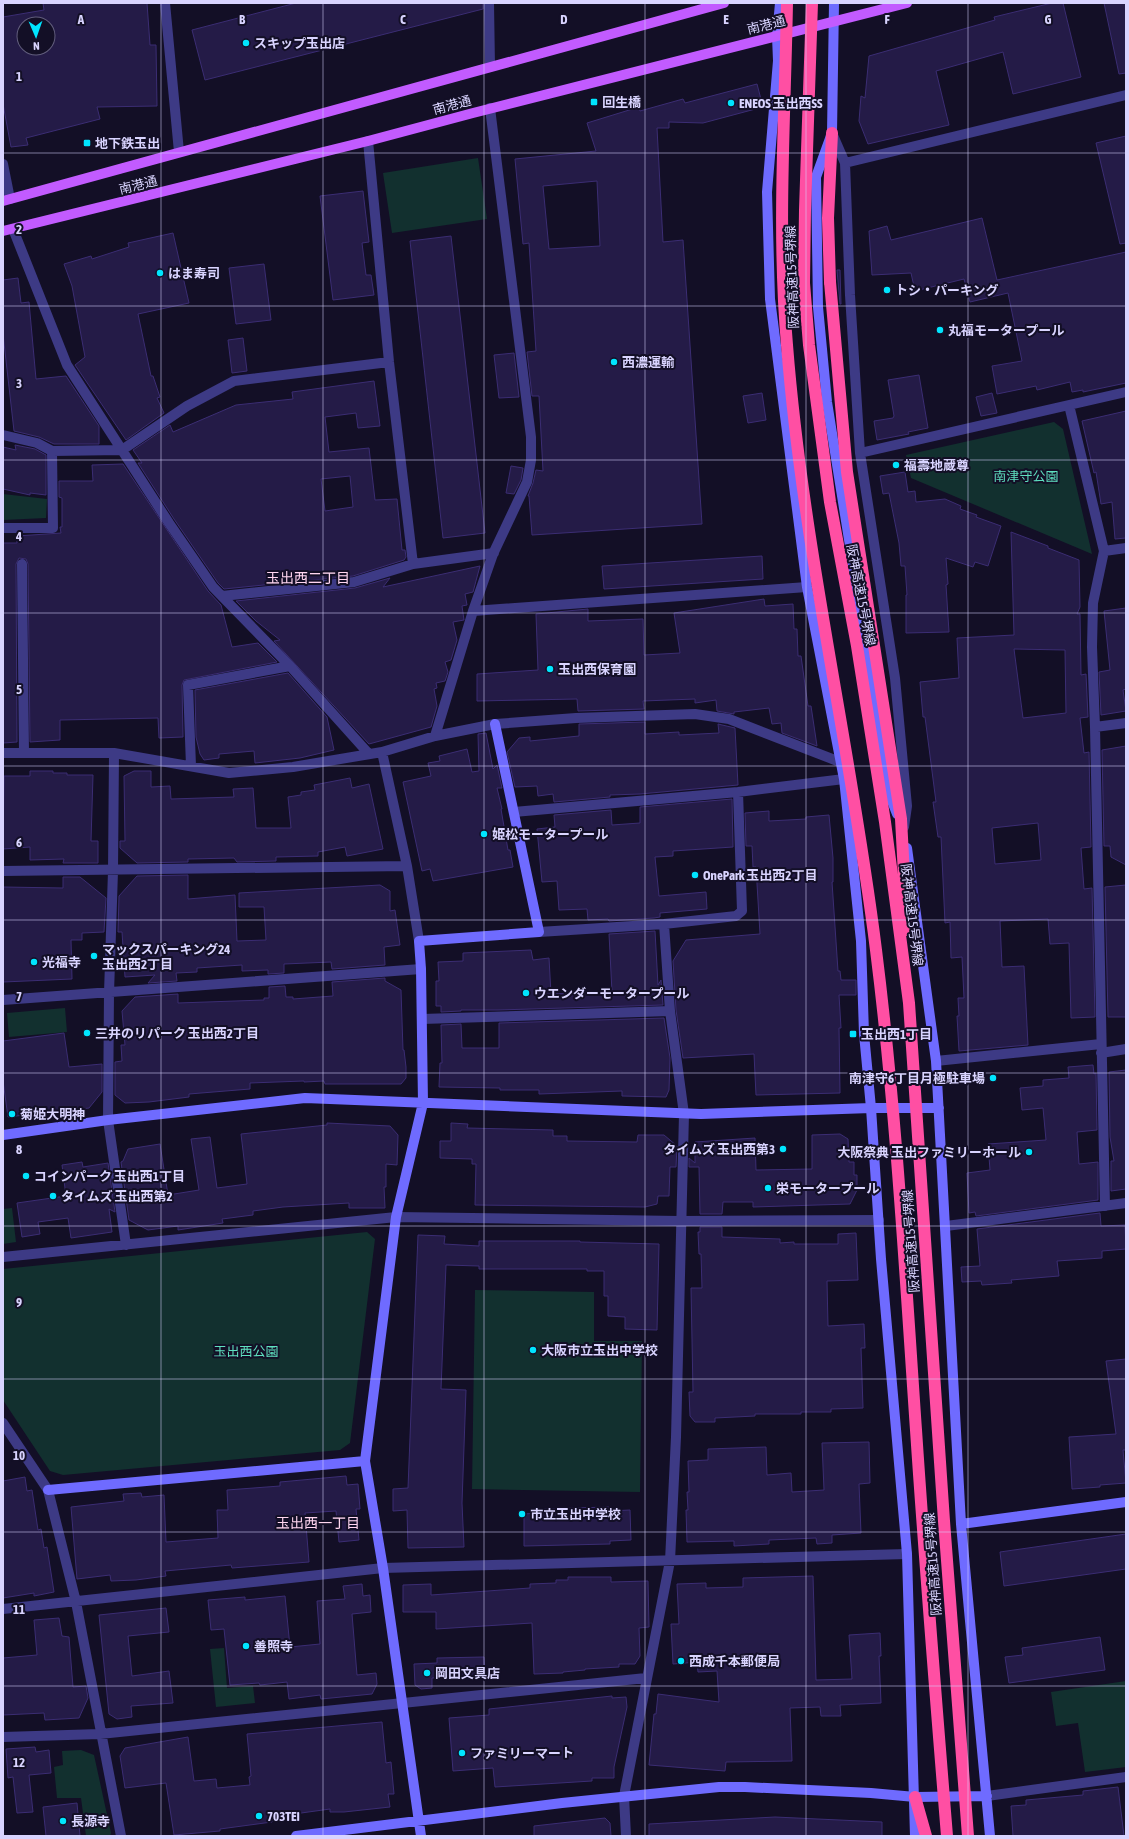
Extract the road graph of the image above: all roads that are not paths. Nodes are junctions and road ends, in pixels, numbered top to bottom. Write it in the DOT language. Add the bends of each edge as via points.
graph roads {
  1 [pos="165,3"];
  2 [pos="489,3"];
  3 [pos="724,3"];
  4 [pos="780,3"];
  5 [pos="787,3"];
  6 [pos="812,3"];
  7 [pos="834,3"];
  8 [pos="907,3"];
  9 [pos="834,21"];
  10 [pos="777,36"];
  11 [pos="490,67"];
  12 [pos="1126,95"];
  13 [pos="490,108"];
  14 [pos="832,134"];
  15 [pos="368,142"];
  16 [pos="178,152"];
  17 [pos="845,163"];
  18 [pos="3,164"];
  19 [pos="6,200"];
  20 [pos="8,230"];
  21 [pos="389,362"];
  22 [pos="1126,392"];
  23 [pos="1069,405"];
  24 [pos="3,435"];
  25 [pos="122,450"];
  26 [pos="52,451"];
  27 [pos="860,453"];
  28 [pos="3,528"];
  29 [pos="1126,548"];
  30 [pos="1104,551"];
  31 [pos="494,553"];
  32 [pos="22,564"];
  33 [pos="413,564"];
  34 [pos="807,587"];
  35 [pos="222,596"];
  36 [pos="473,611"];
  37 [pos="290,666"];
  38 [pos="1126,723"];
  39 [pos="495,724"];
  40 [pos="1095,727"];
  41 [pos="435,736"];
  42 [pos="382,752"];
  43 [pos="3,753"];
  44 [pos="24,753"];
  45 [pos="114,753"];
  46 [pos="369,754"];
  47 [pos="840,762"];
  48 [pos="191,766"];
  49 [pos="844,780"];
  50 [pos="738,792"];
  51 [pos="514,812"];
  52 [pos="904,829"];
  53 [pos="407,866"];
  54 [pos="3,871"];
  55 [pos="113,871"];
  56 [pos="664,924"];
  57 [pos="539,932"];
  58 [pos="419,941"];
  59 [pos="421,969"];
  60 [pos="109,992"];
  61 [pos="3,1000"];
  62 [pos="909,1003"];
  63 [pos="670,1011"];
  64 [pos="422,1019"];
  65 [pos="1101,1048"];
  66 [pos="1126,1049"];
  67 [pos="936,1061"];
  68 [pos="423,1103"];
  69 [pos="871,1108"];
  70 [pos="939,1108"];
  71 [pos="684,1114"];
  72 [pos="108,1120"];
  73 [pos="3,1135"];
  74 [pos="1126,1203"];
  75 [pos="1105,1206"];
  76 [pos="396,1218"];
  77 [pos="879,1220"];
  78 [pos="680,1221"];
  79 [pos="946,1226"];
  80 [pos="126,1245"];
  81 [pos="3,1257"];
  82 [pos="3,1423"];
  83 [pos="365,1461"];
  84 [pos="48,1490"];
  85 [pos="1126,1502"];
  86 [pos="961,1524"];
  87 [pos="907,1554"];
  88 [pos="670,1561"];
  89 [pos="383,1568"];
  90 [pos="76,1602"];
  91 [pos="3,1609"];
  92 [pos="646,1678"];
  93 [pos="402,1703"];
  94 [pos="100,1734"];
  95 [pos="3,1737"];
  96 [pos="1126,1778"];
  97 [pos="624,1796"];
  98 [pos="987,1796"];
  99 [pos="915,1797"];
  100 [pos="419,1822"];
  101 [pos="121,1836"];
  102 [pos="296,1836"];
  103 [pos="421,1836"];
  104 [pos="626,1836"];
  105 [pos="915,1836"];
  106 [pos="926,1836"];
  107 [pos="947,1836"];
  108 [pos="968,1836"];
  109 [pos="990,1836"];
  1 -- 16 [label="street"];
  2 -- 11 [label="street"];
  3 -- 11 [label="main road, 南港通"];
  4 -- 10 [label="street"];
  5 -- 107 [label="highway, 阪神高速15号堺線, bridge" via="781,198 786,344 804,500 877,952 894,1135"];
  6 -- 62 [label="highway, 阪神高速15号堺線, bridge" via="804,283 809,345 830,502 857,646 885,822"];
  7 -- 9 [label="street"];
  8 -- 9 [label="main road, 南港通"];
  9 -- 10 [label="main road, 南港通"];
  9 -- 14 [label="street"];
  10 -- 13 [label="main road, 南港通"];
  10 -- 34 [label="street" via="778,61 767,192 770,300"];
  11 -- 16 [label="main road, 南港通"];
  12 -- 17 [label="street"];
  13 -- 15 [label="main road, 南港通"];
  13 -- 31 [label="street" via="532,460 527,482"];
  14 -- 17 [label="street"];
  14 -- 52 [label="street" via="816,177 818,307 827,402 890,796"];
  14 -- 62 [label="highway, bridge" via="828,218 830,282 847,472 901,818"];
  15 -- 20 [label="main road, 南港通"];
  15 -- 21 [label="street"];
  16 -- 19 [label="main road, 南港通"];
  17 -- 27 [label="street" via="850,303"];
  18 -- 19 [label="street"];
  20 -- 25 [label="street" via="67,365"];
  21 -- 25 [label="street" via="234,381 187,406"];
  21 -- 33 [label="street"];
  22 -- 23 [label="street"];
  23 -- 27 [label="street"];
  23 -- 30 [label="street"];
  24 -- 26 [label="street" via="37,443"];
  25 -- 26 [label="street"];
  25 -- 35 [label="street" via="169,523"];
  26 -- 28 [label="street" via="53,528"];
  27 -- 52 [label="street" via="895,678 908,806"];
  29 -- 30 [label="street"];
  30 -- 40 [label="street" via="1093,603"];
  31 -- 33 [label="street"];
  31 -- 36 [label="street"];
  32 -- 44 [label="street"];
  33 -- 35 [label="street" via="354,582"];
  34 -- 36 [label="street"];
  34 -- 47 [label="street"];
  35 -- 37 [label="street"];
  36 -- 41 [label="street"];
  37 -- 46 [label="street"];
  37 -- 48 [label="street" via="188,685"];
  38 -- 40 [label="street"];
  39 -- 41 [label="street"];
  39 -- 47 [label="street" via="695,714 728,719"];
  39 -- 51 [label="street"];
  40 -- 65 [label="street"];
  41 -- 42 [label="street"];
  42 -- 46 [label="street"];
  42 -- 53 [label="street"];
  43 -- 44 [label="street"];
  44 -- 45 [label="street"];
  45 -- 48 [label="street"];
  45 -- 55 [label="street"];
  46 -- 48 [label="street" via="293,767 229,773"];
  47 -- 49 [label="street"];
  49 -- 50 [label="street"];
  49 -- 69 [label="street" via="861,941 864,1034"];
  50 -- 51 [label="street"];
  50 -- 56 [label="street" via="742,911 736,916"];
  51 -- 57 [label="street"];
  52 -- 67 [label="street"];
  53 -- 55 [label="street"];
  53 -- 58 [label="street"];
  54 -- 55 [label="street"];
  55 -- 60 [label="street"];
  56 -- 57 [label="street"];
  56 -- 63 [label="street"];
  57 -- 58 [label="street"];
  58 -- 59 [label="street"];
  59 -- 60 [label="street"];
  59 -- 64 [label="street"];
  60 -- 61 [label="street"];
  60 -- 72 [label="street"];
  62 -- 108 [label="highway, 阪神高速15号堺線, bridge"];
  63 -- 64 [label="street"];
  63 -- 71 [label="street"];
  64 -- 68 [label="street"];
  65 -- 66 [label="street"];
  65 -- 67 [label="street"];
  65 -- 75 [label="street"];
  67 -- 70 [label="street"];
  68 -- 71 [label="street"];
  68 -- 72 [label="street" via="305,1098"];
  68 -- 76 [label="street"];
  69 -- 70 [label="street"];
  69 -- 71 [label="street"];
  69 -- 77 [label="street"];
  70 -- 79 [label="street"];
  71 -- 78 [label="street"];
  72 -- 73 [label="street"];
  72 -- 80 [label="street"];
  74 -- 75 [label="street"];
  75 -- 79 [label="street"];
  76 -- 78 [label="street"];
  76 -- 80 [label="street"];
  76 -- 83 [label="street"];
  77 -- 78 [label="street"];
  77 -- 87 [label="street"];
  78 -- 88 [label="street" via="676,1437"];
  79 -- 86 [label="street"];
  80 -- 81 [label="street"];
  82 -- 84 [label="street"];
  83 -- 84 [label="street"];
  83 -- 89 [label="street"];
  84 -- 90 [label="street"];
  85 -- 86 [label="street"];
  86 -- 98 [label="street"];
  87 -- 88 [label="street"];
  87 -- 99 [label="street"];
  88 -- 89 [label="street"];
  88 -- 92 [label="street"];
  89 -- 90 [label="street"];
  89 -- 93 [label="street"];
  90 -- 91 [label="street"];
  90 -- 94 [label="street"];
  92 -- 93 [label="street"];
  92 -- 97 [label="street"];
  93 -- 94 [label="street"];
  93 -- 100 [label="street"];
  94 -- 95 [label="street"];
  94 -- 101 [label="street"];
  96 -- 98 [label="street"];
  97 -- 99 [label="street" via="745,1787 871,1792"];
  97 -- 100 [label="street"];
  97 -- 104 [label="street"];
  98 -- 99 [label="street"];
  98 -- 109 [label="street"];
  99 -- 105 [label="street"];
  99 -- 106 [label="highway"];
  100 -- 102 [label="street"];
  100 -- 103 [label="street"];
}
